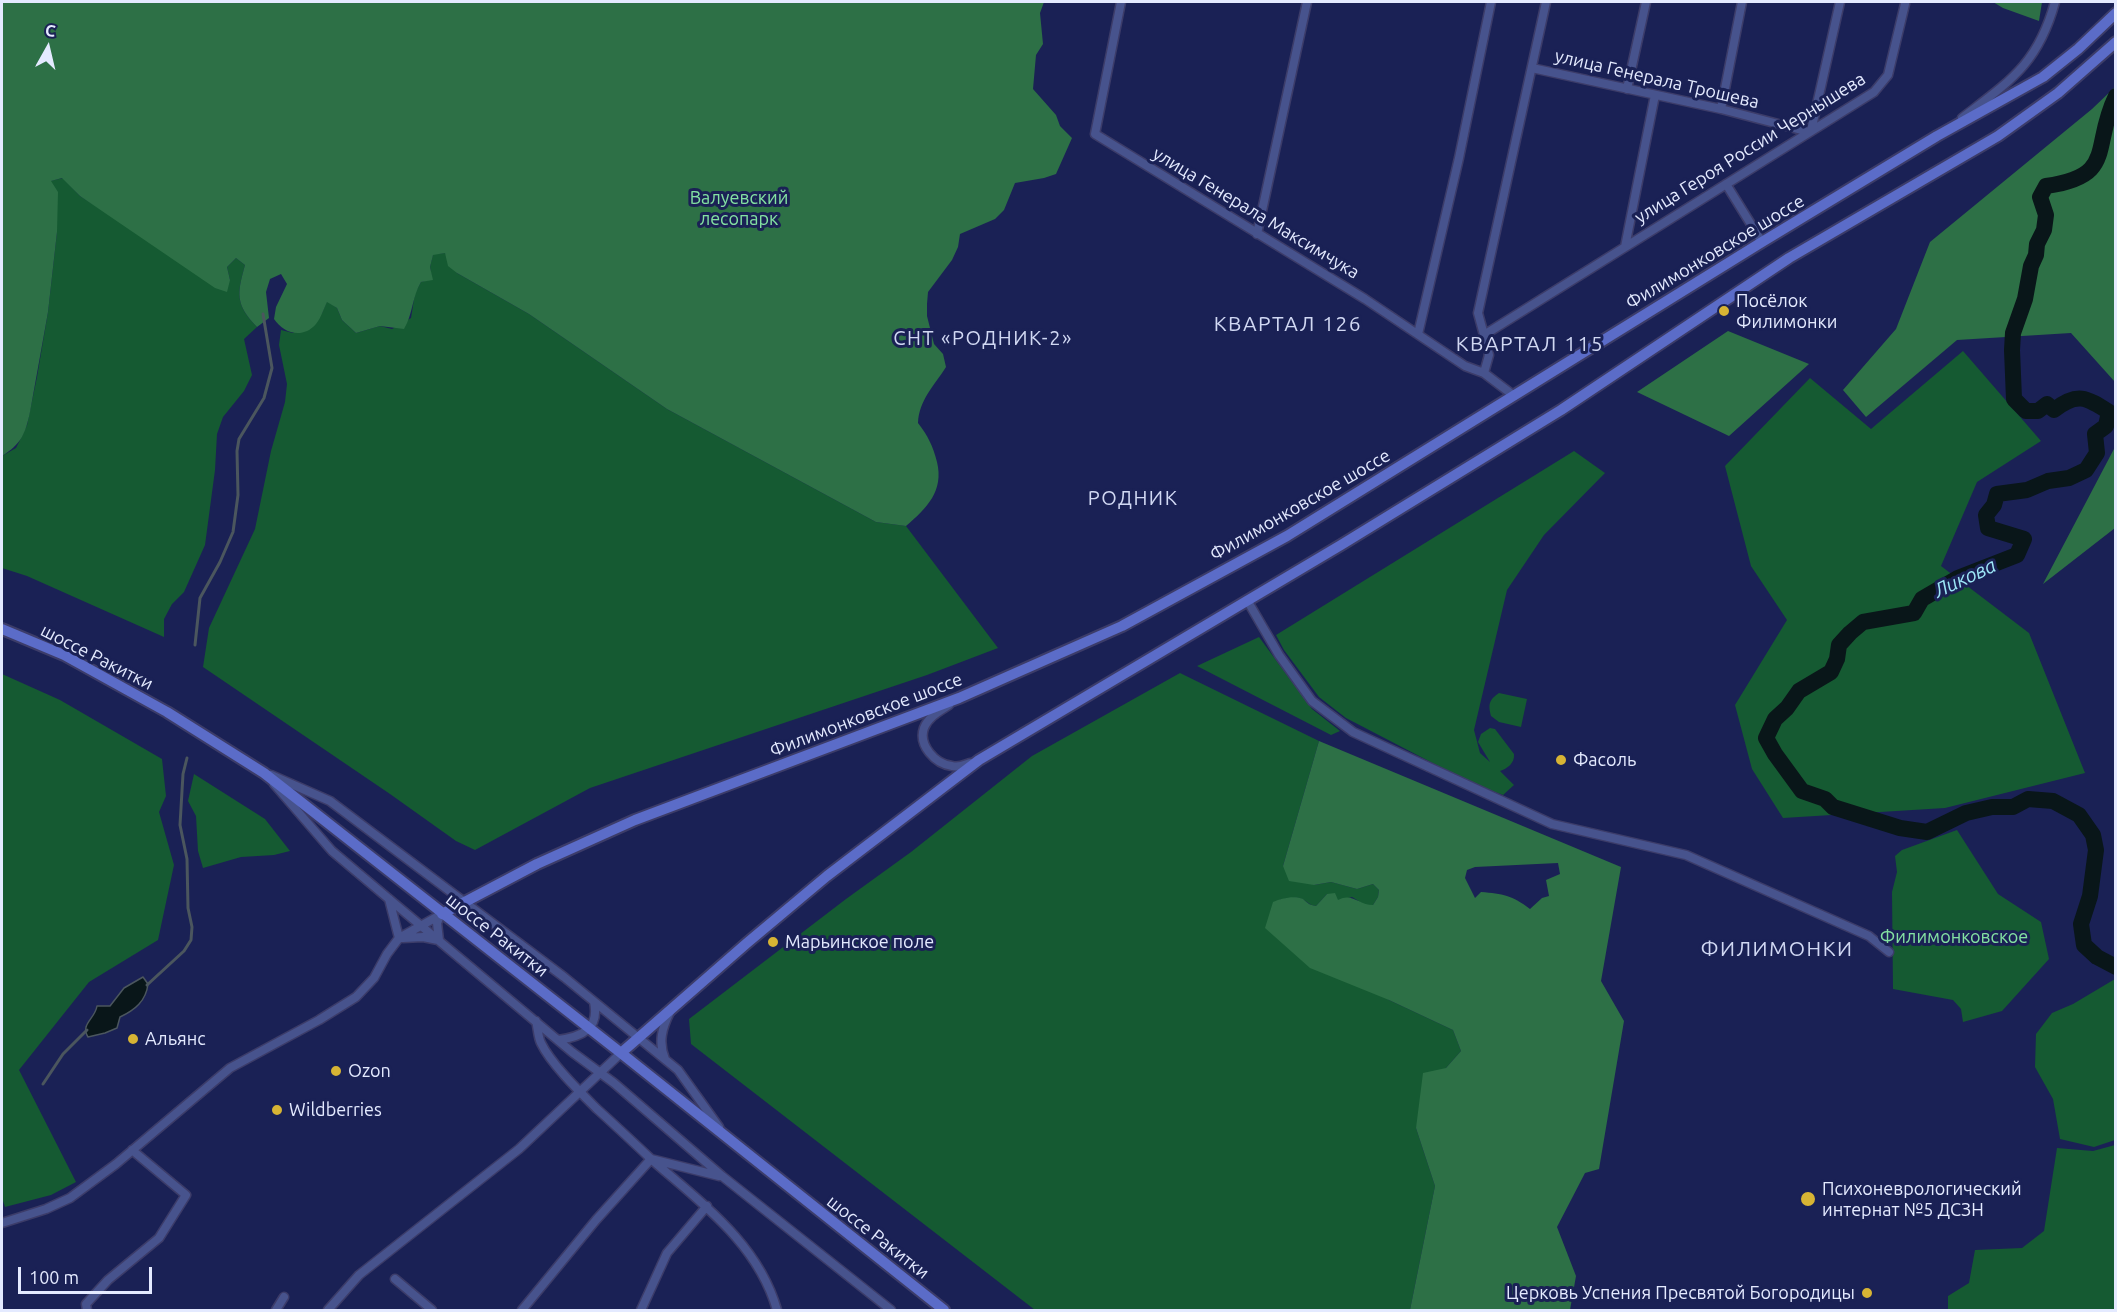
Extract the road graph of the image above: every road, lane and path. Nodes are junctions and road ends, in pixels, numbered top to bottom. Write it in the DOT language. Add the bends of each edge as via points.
graph roads {
  1 [pos="1121,2"];
  2 [pos="1307,2"];
  3 [pos="1491,2"];
  4 [pos="1546,2"];
  5 [pos="1646,2"];
  6 [pos="1742,2"];
  7 [pos="1840,2"];
  8 [pos="2055,2"];
  9 [pos="1905,4"];
  10 [pos="2115,13"];
  11 [pos="2115,42"];
  12 [pos="1532,68"];
  13 [pos="1627,88"];
  14 [pos="1655,95"];
  15 [pos="1720,109"];
  16 [pos="1810,131"];
  17 [pos="1937,136"];
  18 [pos="1726,184"];
  19 [pos="1257,234"];
  20 [pos="1762,242"];
  21 [pos="1625,247"];
  22 [pos="1418,333"];
  23 [pos="1484,335"];
  24 [pos="1484,373"];
  25 [pos="1513,395"];
  26 [pos="1247,600"];
  27 [pos="2,629"];
  28 [pos="959,698"];
  29 [pos="979,760"];
  30 [pos="264,773"];
  31 [pos="389,899"];
  32 [pos="463,901"];
  33 [pos="442,914"];
  34 [pos="420,925"];
  35 [pos="399,938"];
  36 [pos="439,940"];
  37 [pos="1889,952"];
  38 [pos="594,1002"];
  39 [pos="671,1010"];
  40 [pos="535,1020"];
  41 [pos="589,1028"];
  42 [pos="639,1038"];
  43 [pos="558,1040"];
  44 [pos="621,1053"];
  45 [pos="666,1060"];
  46 [pos="601,1072"];
  47 [pos="579,1092"];
  48 [pos="726,1137"];
  49 [pos="132,1150"];
  50 [pos="651,1159"];
  51 [pos="722,1176"];
  52 [pos="707,1206"];
  53 [pos="2,1223"];
  54 [pos="396,1279"];
  55 [pos="284,1297"];
  56 [pos="87,1311"];
  57 [pos="276,1311"];
  58 [pos="328,1311"];
  59 [pos="432,1311"];
  60 [pos="522,1311"];
  61 [pos="641,1311"];
  62 [pos="777,1311"];
  63 [pos="891,1311"];
  64 [pos="944,1311"];
  1 -- 19 [label="street, улица Генерала Максимчука" via="1095,134"];
  2 -- 19 [label="street"];
  3 -- 22 [label="street"];
  4 -- 12 [label="street"];
  5 -- 13 [label="street"];
  6 -- 15 [label="street"];
  7 -- 16 [label="street"];
  8 -- 17 [label="street" via="2034,53 2011,80"];
  9 -- 16 [label="street, улица Героя России Чернышева" via="1888,75 1874,92"];
  10 -- 17 [label="main road, Филимонковское шоссе" via="2043,77"];
  11 -- 26 [label="main road" via="2058,93 1998,136 1789,258 1561,410"];
  12 -- 13 [label="street, улица Генерала Трошева"];
  12 -- 23 [label="street" via="1478,313"];
  13 -- 14 [label="street, улица Генерала Трошева"];
  14 -- 15 [label="street, улица Генерала Трошева"];
  14 -- 21 [label="street, улица Героя России Чернышева"];
  15 -- 16 [label="street, улица Генерала Трошева"];
  16 -- 18 [label="street, улица Героя России Чернышева"];
  17 -- 20 [label="main road, Филимонковское шоссе"];
  18 -- 20 [label="street"];
  18 -- 21 [label="street, улица Героя России Чернышева"];
  19 -- 22 [label="street, улица Генерала Максимчука"];
  20 -- 25 [label="main road, Филимонковское шоссе"];
  21 -- 23 [label="street, улица Героя России Чернышева"];
  22 -- 24 [label="street, улица Генерала Максимчука" via="1466,366"];
  23 -- 24 [label="street" via="1489,355"];
  24 -- 25 [label="street, улица Генерала Максимчука"];
  25 -- 28 [label="main road, Филимонковское шоссе" via="1287,536 1122,626"];
  26 -- 29 [label="main road"];
  26 -- 37 [label="street" via="1312,701 1353,732 1552,824 1686,855 1869,936"];
  27 -- 30 [label="main road, шоссе Ракитки" via="64,655 167,712"];
  28 -- 29 [label="street" via="930,719 923,740 928,752 950,766 961,767"];
  28 -- 32 [label="main road, Филимонковское шоссе" via="635,820"];
  29 -- 39 [label="main road" via="827,876"];
  30 -- 31 [label="street" via="333,851"];
  30 -- 32 [label="street" via="330,801"];
  30 -- 33 [label="main road, шоссе Ракитки"];
  31 -- 34 [label="street"];
  31 -- 35 [label="street"];
  32 -- 33 [label="main road, Филимонковское шоссе"];
  32 -- 38 [label="street"];
  33 -- 34 [label="street"];
  33 -- 36 [label="street" via="437,923"];
  33 -- 41 [label="main road, шоссе Ракитки"];
  34 -- 35 [label="street"];
  34 -- 36 [label="street"];
  35 -- 36 [label="street"];
  35 -- 49 [label="street" via="356,998 230,1068"];
  36 -- 40 [label="street"];
  38 -- 41 [label="street" via="596,1018"];
  38 -- 42 [label="street"];
  39 -- 42 [label="main road"];
  39 -- 45 [label="street" via="660,1040"];
  40 -- 43 [label="street"];
  40 -- 47 [label="street" via="541,1043"];
  41 -- 43 [label="street" via="575,1037"];
  41 -- 44 [label="main road, шоссе Ракитки"];
  42 -- 44 [label="main road"];
  42 -- 45 [label="street"];
  43 -- 46 [label="street"];
  44 -- 46 [label="street"];
  44 -- 48 [label="main road, шоссе Ракитки"];
  45 -- 48 [label="street" via="678,1070"];
  46 -- 47 [label="street"];
  46 -- 51 [label="street"];
  47 -- 50 [label="street"];
  47 -- 58 [label="street" via="519,1149 359,1275"];
  48 -- 64 [label="main road, шоссе Ракитки"];
  49 -- 53 [label="street" via="70,1198"];
  49 -- 56 [label="street" via="186,1195 159,1238 108,1280 86,1304"];
  50 -- 51 [label="street"];
  50 -- 52 [label="street"];
  50 -- 60 [label="street"];
  51 -- 63 [label="street"];
  52 -- 61 [label="street" via="667,1253"];
  52 -- 62 [label="street" via="759,1266"];
  54 -- 59 [label="street"];
  55 -- 57 [label="street"];
}
